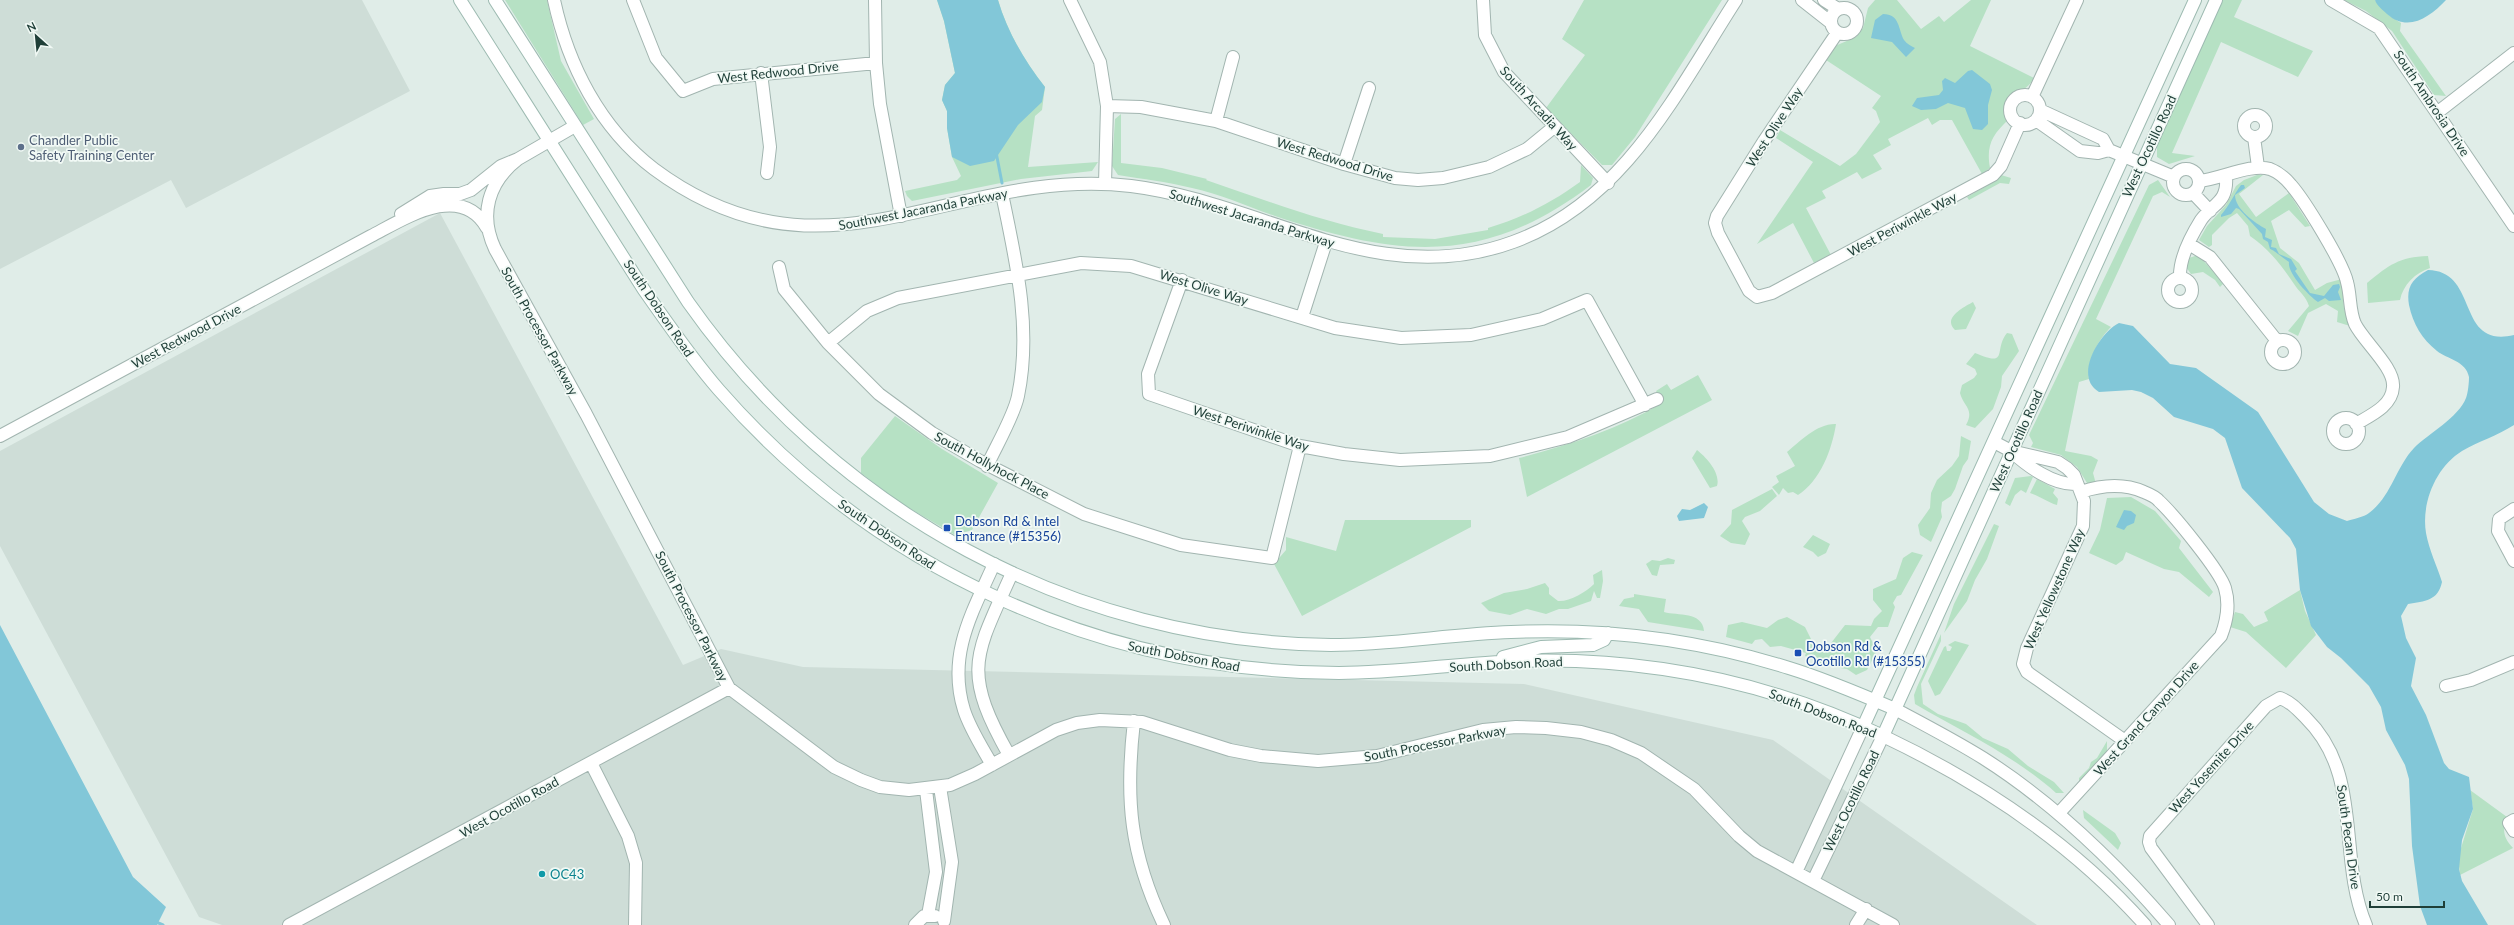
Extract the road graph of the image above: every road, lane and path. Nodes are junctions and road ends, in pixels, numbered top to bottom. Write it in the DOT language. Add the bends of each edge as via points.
graph roads {
  1 [pos="460,0"];
  2 [pos="496,0"];
  3 [pos="554,0"];
  4 [pos="633,0"];
  5 [pos="875,0"];
  6 [pos="1070,0"];
  7 [pos="1483,0"];
  8 [pos="1736,0"];
  9 [pos="1802,0"];
  10 [pos="1824,0"];
  11 [pos="2077,0"];
  12 [pos="2196,0"];
  13 [pos="2216,0"];
  14 [pos="2331,0"];
  15 [pos="1855,5"];
  16 [pos="1838,9"];
  17 [pos="1830,22"];
  18 [pos="1837,33"];
  19 [pos="2514,53"];
  20 [pos="1233,57"];
  21 [pos="876,63"];
  22 [pos="761,72"];
  23 [pos="1369,88"];
  24 [pos="2032,97"];
  25 [pos="1107,106"];
  26 [pos="2438,112"];
  27 [pos="2038,115"];
  28 [pos="1216,121"];
  29 [pos="2020,123"];
  30 [pos="575,126"];
  31 [pos="1554,127"];
  32 [pos="2254,137"];
  33 [pos="550,140"];
  34 [pos="2109,150"];
  35 [pos="2124,156"];
  36 [pos="518,159"];
  37 [pos="1344,164"];
  38 [pos="2141,164"];
  39 [pos="2258,167"];
  40 [pos="767,173"];
  41 [pos="2174,177"];
  42 [pos="2226,177"];
  43 [pos="2199,181"];
  44 [pos="1608,183"];
  45 [pos="1105,184"];
  46 [pos="2193,193"];
  47 [pos="1002,194"];
  48 [pos="2210,212"];
  49 [pos="902,216"];
  50 [pos="2514,226"];
  51 [pos="487,229"];
  52 [pos="371,236"];
  53 [pos="1326,242"];
  54 [pos="2189,244"];
  55 [pos="779,267"];
  56 [pos="1019,273"];
  57 [pos="2180,278"];
  58 [pos="1182,280"];
  59 [pos="1757,297"];
  60 [pos="1302,317"];
  61 [pos="2277,341"];
  62 [pos="828,343"];
  63 [pos="1657,399"];
  64 [pos="1644,405"];
  65 [pos="2356,424"];
  66 [pos="0,436"];
  67 [pos="1994,442"];
  68 [pos="1300,446"];
  69 [pos="2012,451"];
  70 [pos="2058,462"];
  71 [pos="987,466"];
  72 [pos="2052,477"];
  73 [pos="2079,488"];
  74 [pos="2514,509"];
  75 [pos="2514,561"];
  76 [pos="994,564"];
  77 [pos="1012,573"];
  78 [pos="982,591"];
  79 [pos="1000,600"];
  80 [pos="1608,633"];
  81 [pos="2514,662"];
  82 [pos="1483,663"];
  83 [pos="2446,686"];
  84 [pos="729,688"];
  85 [pos="2280,698"];
  86 [pos="1876,701"];
  87 [pos="1895,709"];
  88 [pos="1134,721"];
  89 [pos="1863,727"];
  90 [pos="1883,736"];
  91 [pos="2125,741"];
  92 [pos="1009,755"];
  93 [pos="591,763"];
  94 [pos="992,765"];
  95 [pos="940,787"];
  96 [pos="926,790"];
  97 [pos="2059,814"];
  98 [pos="1796,872"];
  99 [pos="1813,881"];
  100 [pos="1866,909"];
  101 [pos="928,915"];
  102 [pos="945,923"];
  103 [pos="289,925"];
  104 [pos="635,925"];
  105 [pos="915,925"];
  106 [pos="1164,925"];
  107 [pos="1856,925"];
  108 [pos="1894,925"];
  109 [pos="2145,925"];
  110 [pos="2169,925"];
  111 [pos="2208,925"];
  112 [pos="2366,925"];
  1 -- 33 [label="street, South Dobson Road"];
  2 -- 30 [label="street, South Dobson Road"];
  3 -- 49 [label="street, Southwest Jacaranda Parkway" via="570,56 590,96 611,126 634,151 675,183 716,207 776,223 838,226"];
  4 -- 22 [label="street, West Redwood Drive" via="656,58 683,92 713,78"];
  5 -- 21 [label="street"];
  6 -- 25 [label="street" via="1100,62"];
  7 -- 31 [label="street, South Arcadia Way" via="1485,35 1504,72"];
  8 -- 44 [label="street, Southwest Jacaranda Parkway" via="1654,128 1632,158"];
  9 -- 17 [label="street"];
  10 -- 16 [label="street"];
  11 -- 24 [label="street"];
  12 -- 35 [label="street, West Ocotillo Road"];
  13 -- 38 [label="street, West Ocotillo Road"];
  14 -- 26 [label="street, South Ambrosia Drive" via="2380,28"];
  15 -- 16 [label="street"];
  15 -- 18 [label="street" via="1858,20 1856,28 1845,35"];
  16 -- 17 [label="street" via="1832,14"];
  17 -- 18 [label="street"];
  18 -- 59 [label="street, West Olive Way" via="1717,216 1715,223 1718,233 1749,291"];
  19 -- 26 [label="street"];
  20 -- 28 [label="street"];
  21 -- 22 [label="street, West Redwood Drive"];
  21 -- 49 [label="street" via="880,104"];
  22 -- 40 [label="street" via="770,147"];
  23 -- 37 [label="street"];
  24 -- 27 [label="street" via="2038,102"];
  24 -- 29 [label="street" via="2023,95 2012,103 2011,113"];
  25 -- 28 [label="street, West Redwood Drive" via="1141,107"];
  25 -- 45 [label="street"];
  26 -- 50 [label="street, South Ambrosia Drive"];
  27 -- 29 [label="street" via="2028,124"];
  27 -- 34 [label="street" via="2103,139"];
  27 -- 34 [label="street" via="2080,151 2098,153"];
  28 -- 37 [label="street, West Redwood Drive"];
  29 -- 59 [label="street, West Periwinkle Way" via="2001,166 1993,175 1772,293"];
  30 -- 33 [label="street, West Redwood Drive"];
  30 -- 76 [label="street, South Dobson Road" via="708,331 779,412 832,460 884,499 949,540"];
  31 -- 37 [label="street, West Redwood Drive" via="1527,149 1510,158 1489,167 1443,178 1395,178"];
  31 -- 44 [label="street, South Arcadia Way"];
  32 -- 39 [label="street"];
  33 -- 36 [label="street, West Redwood Drive"];
  33 -- 78 [label="street, South Dobson Road" via="673,333 742,415 794,466 845,508 905,548"];
  34 -- 35 [label="street"];
  35 -- 38 [label="street"];
  35 -- 67 [label="street, West Ocotillo Road"];
  36 -- 51 [label="street, South Processor Parkway" via="499,178 492,190 487,207"];
  36 -- 52 [label="street, West Redwood Drive" via="494,171 466,193 438,194 423,200"];
  38 -- 41 [label="street"];
  38 -- 69 [label="street, West Ocotillo Road"];
  39 -- 42 [label="street"];
  39 -- 65 [label="street" via="2282,176 2292,186 2344,272 2355,323 2363,339 2392,377 2393,390 2388,402"];
  41 -- 43 [label="street" via="2180,171 2188,169 2196,173"];
  41 -- 46 [label="street" via="2174,185 2178,192 2185,195"];
  42 -- 43 [label="street"];
  42 -- 48 [label="street" via="2227,187 2224,196"];
  43 -- 46 [label="street" via="2198,188"];
  44 -- 53 [label="street, Southwest Jacaranda Parkway" via="1591,199 1556,222 1493,249 1451,256 1405,257 1364,252"];
  45 -- 47 [label="street, Southwest Jacaranda Parkway" via="1050,186"];
  45 -- 53 [label="street, Southwest Jacaranda Parkway" via="1180,194"];
  46 -- 48 [label="street"];
  47 -- 49 [label="street, Southwest Jacaranda Parkway"];
  47 -- 56 [label="street"];
  48 -- 54 [label="street" via="2202,220"];
  51 -- 52 [label="street, West Redwood Drive" via="472,211 461,206 449,205 426,209"];
  51 -- 84 [label="street, South Processor Parkway" via="495,249 590,421"];
  52 -- 66 [label="street, West Redwood Drive"];
  53 -- 60 [label="street"];
  54 -- 57 [label="street" via="2179,266"];
  54 -- 61 [label="street" via="2210,257"];
  55 -- 62 [label="street, South Hollyhock Place" via="784,289"];
  56 -- 58 [label="street, West Olive Way" via="1081,263 1132,266"];
  56 -- 62 [label="street, West Olive Way" via="898,298 867,311"];
  56 -- 71 [label="street" via="1025,345 1018,398"];
  58 -- 60 [label="street, West Olive Way"];
  58 -- 68 [label="street, West Periwinkle Way" via="1148,374 1149,394"];
  60 -- 64 [label="street, West Olive Way" via="1335,328 1401,338 1471,335 1542,319 1587,300"];
  62 -- 71 [label="street, South Hollyhock Place" via="879,394 932,433"];
  63 -- 64 [label="street, West Periwinkle Way"];
  64 -- 68 [label="street, West Periwinkle Way" via="1568,437 1490,456 1400,460"];
  67 -- 69 [label="street"];
  67 -- 86 [label="street, West Ocotillo Road"];
  68 -- 71 [label="street, South Hollyhock Place" via="1272,558 1181,545 1084,514"];
  69 -- 70 [label="street"];
  69 -- 72 [label="street" via="2026,465"];
  69 -- 87 [label="street, West Ocotillo Road"];
  70 -- 72 [label="street"];
  70 -- 73 [label="street" via="2074,475"];
  72 -- 73 [label="street"];
  73 -- 91 [label="street, West Yellowstone Way" via="2085,512 2083,526 2027,648 2023,664 2027,672"];
  73 -- 91 [label="street, West Grand Canyon Drive" via="2126,487 2159,500 2217,572 2226,594 2227,620 2221,636"];
  74 -- 75 [label="street" via="2500,519 2498,531"];
  76 -- 77 [label="street, South Dobson Road"];
  76 -- 78 [label="street"];
  77 -- 79 [label="street"];
  77 -- 80 [label="street, South Dobson Road" via="1088,603 1138,618 1174,627 1261,641 1332,645 1513,632"];
  78 -- 79 [label="street, South Dobson Road"];
  78 -- 94 [label="street" via="963,635 958,681 965,711"];
  79 -- 82 [label="street, South Dobson Road" via="1120,644 1238,667 1344,673 1414,670"];
  79 -- 92 [label="street" via="983,638 977,664 986,713"];
  80 -- 82 [label="street" via="1604,640 1593,645 1541,647"];
  80 -- 86 [label="street, South Dobson Road" via="1686,643 1759,659 1821,679"];
  81 -- 83 [label="street" via="2471,680"];
  82 -- 89 [label="street, South Dobson Road" via="1623,663 1704,676 1763,690"];
  84 -- 93 [label="street, West Ocotillo Road"];
  84 -- 96 [label="street, South Processor Parkway" via="834,767 880,786"];
  85 -- 111 [label="street, West Yosemite Drive" via="2266,706 2154,830 2149,842"];
  85 -- 112 [label="street, South Pecan Drive" via="2289,702 2316,728 2337,766 2348,811 2356,891"];
  86 -- 87 [label="street, South Dobson Road"];
  86 -- 89 [label="street, West Ocotillo Road"];
  87 -- 90 [label="street, West Ocotillo Road"];
  87 -- 97 [label="street, South Dobson Road" via="1984,758"];
  88 -- 92 [label="street, South Processor Parkway" via="1120,719 1077,723 1056,730"];
  88 -- 98 [label="street, South Processor Parkway" via="1230,750 1272,758 1318,761 1377,756 1503,728 1546,728 1581,732 1611,740 1641,753 1668,770 1694,789 1757,851"];
  88 -- 106 [label="street" via="1130,811 1143,874"];
  89 -- 90 [label="street, South Dobson Road"];
  89 -- 98 [label="street, West Ocotillo Road"];
  90 -- 99 [label="street, West Ocotillo Road"];
  90 -- 109 [label="street, South Dobson Road" via="1981,787 2021,814 2094,872"];
  91 -- 97 [label="street, West Grand Canyon Drive"];
  92 -- 94 [label="street, South Processor Parkway"];
  93 -- 103 [label="street, West Ocotillo Road"];
  93 -- 104 [label="street" via="628,836 636,863"];
  94 -- 95 [label="street, South Processor Parkway" via="960,781"];
  95 -- 96 [label="street, South Processor Parkway"];
  95 -- 102 [label="street" via="952,862"];
  96 -- 101 [label="street" via="936,872"];
  97 -- 110 [label="street, South Dobson Road" via="2123,872"];
  98 -- 99 [label="street, South Processor Parkway"];
  99 -- 100 [label="street, South Processor Parkway"];
  100 -- 107 [label="street"];
  100 -- 108 [label="street, South Processor Parkway"];
  101 -- 102 [label="street" via="937,916"];
  101 -- 105 [label="street"];
}
